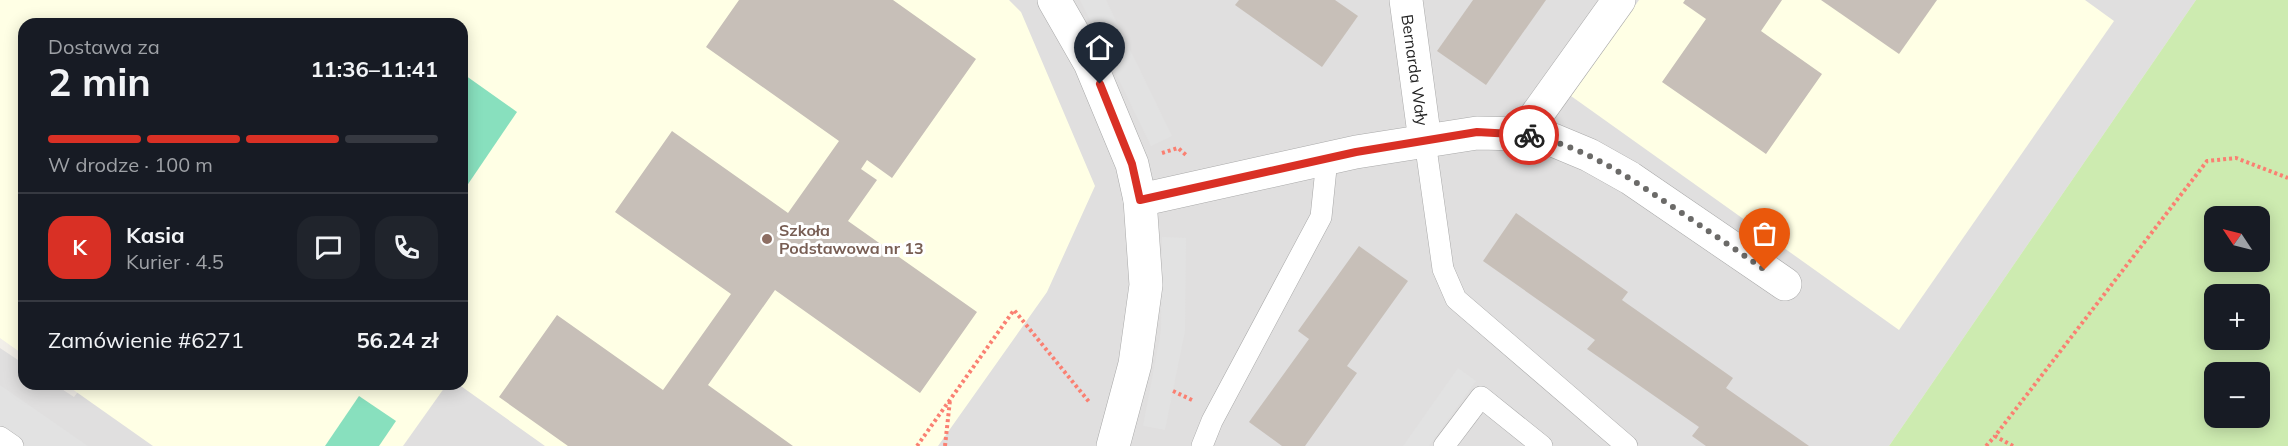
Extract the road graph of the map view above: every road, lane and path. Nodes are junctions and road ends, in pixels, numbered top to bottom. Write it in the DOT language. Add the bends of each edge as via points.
graph roads {
  1 [pos="1054,0"];
  2 [pos="1406,0"];
  3 [pos="1619,0"];
  4 [pos="1523,134"];
  5 [pos="1425,141"];
  6 [pos="1327,159"];
  7 [pos="2288,178"];
  8 [pos="1140,200"];
  9 [pos="1785,284"];
  10 [pos="950,400"];
  11 [pos="1093,406"];
  12 [pos="1995,436"];
  13 [pos="0,437"];
  14 [pos="13,446"];
  15 [pos="917,446"];
  16 [pos="945,446"];
  17 [pos="1113,446"];
  18 [pos="1202,446"];
  19 [pos="1444,446"];
  20 [pos="1542,446"];
  21 [pos="1627,446"];
  22 [pos="1986,446"];
  23 [pos="2013,446"];
  1 -- 8 [label="street" via="1090,63 1132,164"];
  2 -- 5 [label="street, Bernarda Wały"];
  3 -- 4 [label="street"];
  4 -- 5 [label="street, Bernarda Wały" via="1477,132"];
  4 -- 9 [label="street, Bernarda Wały" via="1553,140 1630,178"];
  5 -- 6 [label="street, Bernarda Wały"];
  5 -- 21 [label="lane" via="1443,269 1456,299"];
  6 -- 8 [label="street, Bernarda Wały"];
  6 -- 18 [label="lane" via="1321,217"];
  7 -- 12 [label="path" via="2236,158 2207,161"];
  8 -- 17 [label="street" via="1146,285 1134,364"];
  10 -- 11 [label="path" via="1014,310"];
  10 -- 15 [label="path"];
  10 -- 16 [label="path"];
  12 -- 22 [label="path"];
  12 -- 23 [label="path"];
  13 -- 14 [label="lane"];
  19 -- 20 [label="lane" via="1481,398"];
}
